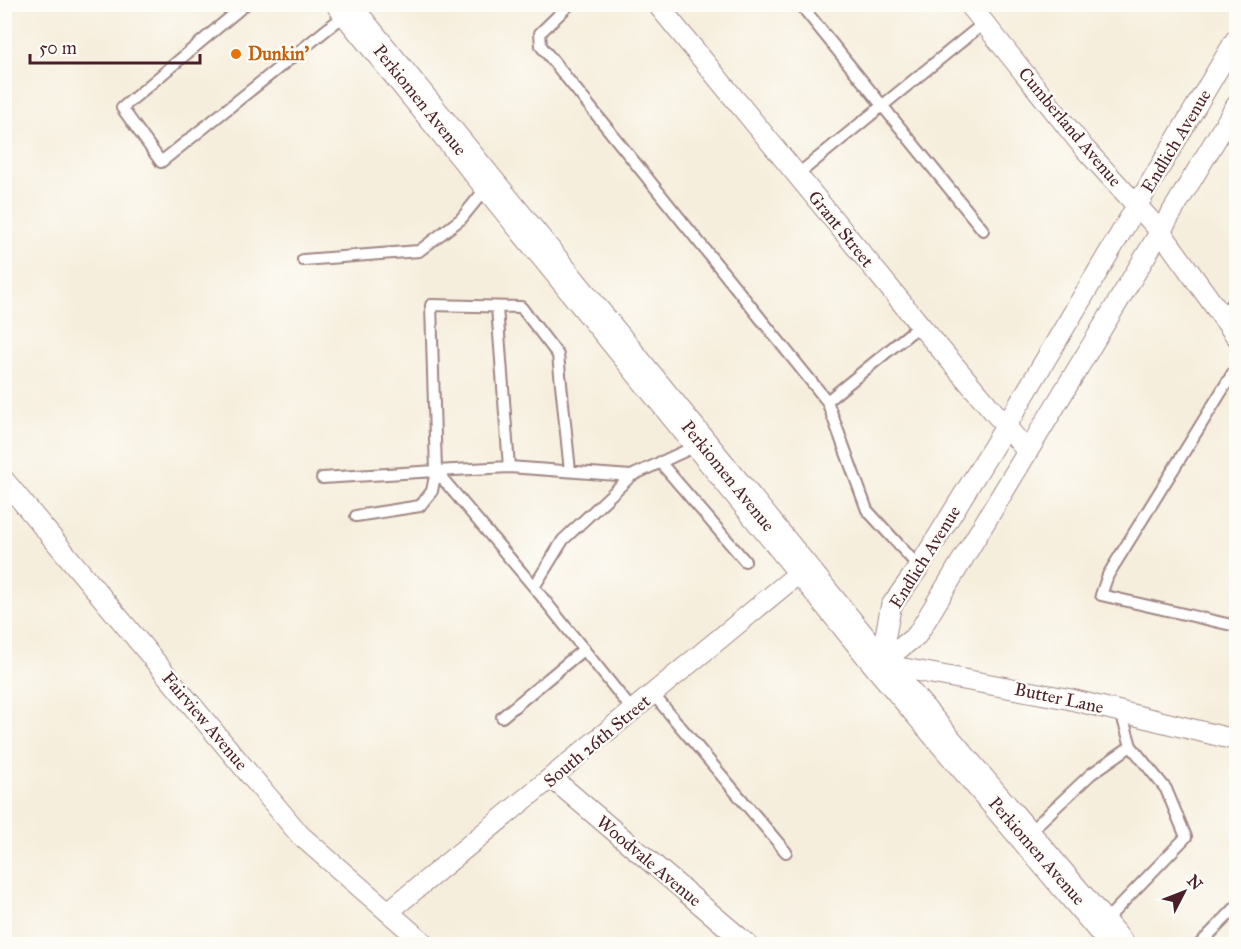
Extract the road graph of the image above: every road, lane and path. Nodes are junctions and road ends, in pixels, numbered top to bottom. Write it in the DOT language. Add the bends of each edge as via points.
graph roads {
  1 [pos="246,4"];
  2 [pos="570,4"];
  3 [pos="657,4"];
  4 [pos="800,4"];
  5 [pos="969,4"];
  6 [pos="350,7"];
  7 [pos="984,23"];
  8 [pos="1236,39"];
  9 [pos="1236,106"];
  10 [pos="882,107"];
  11 [pos="796,175"];
  12 [pos="489,184"];
  13 [pos="1137,206"];
  14 [pos="983,230"];
  15 [pos="1161,232"];
  16 [pos="303,260"];
  17 [pos="1236,301"];
  18 [pos="497,307"];
  19 [pos="1220,314"];
  20 [pos="920,325"];
  21 [pos="1236,336"];
  22 [pos="1236,369"];
  23 [pos="827,401"];
  24 [pos="1006,426"];
  25 [pos="701,443"];
  26 [pos="1027,451"];
  27 [pos="660,462"];
  28 [pos="509,466"];
  29 [pos="436,471"];
  30 [pos="570,471"];
  31 [pos="632,476"];
  32 [pos="322,478"];
  33 [pos="4,480"];
  34 [pos="356,516"];
  35 [pos="745,561"];
  36 [pos="919,567"];
  37 [pos="804,569"];
  38 [pos="534,587"];
  39 [pos="1236,627"];
  40 [pos="584,649"];
  41 [pos="880,664"];
  42 [pos="653,694"];
  43 [pos="633,711"];
  44 [pos="1121,712"];
  45 [pos="502,717"];
  46 [pos="1236,740"];
  47 [pos="1131,746"];
  48 [pos="552,778"];
  49 [pos="1024,837"];
  50 [pos="786,852"];
  51 [pos="1236,907"];
  52 [pos="388,912"];
  53 [pos="1109,935"];
  54 [pos="425,945"];
  55 [pos="747,945"];
  56 [pos="1200,945"];
  1 -- 6 [label="lane" via="122,108 161,162"];
  2 -- 23 [label="lane" via="540,33 541,46"];
  3 -- 11 [label="street, Grant Street"];
  4 -- 10 [label="lane"];
  5 -- 7 [label="street, Cumberland Avenue"];
  6 -- 12 [label="main road, Perkiomen Avenue"];
  7 -- 10 [label="lane"];
  7 -- 13 [label="street, Cumberland Avenue" via="1084,148"];
  8 -- 13 [label="street, Endlich Avenue"];
  9 -- 15 [label="street, Endlich Avenue"];
  10 -- 11 [label="lane"];
  10 -- 14 [label="lane"];
  11 -- 20 [label="street, Grant Street"];
  12 -- 16 [label="lane" via="460,219 419,251"];
  12 -- 25 [label="main road, Perkiomen Avenue"];
  13 -- 15 [label="street, Cumberland Avenue"];
  13 -- 24 [label="street, Endlich Avenue"];
  15 -- 19 [label="street, Cumberland Avenue"];
  15 -- 26 [label="street, Endlich Avenue"];
  17 -- 19 [label="lane"];
  18 -- 28 [label="lane"];
  18 -- 29 [label="lane" via="431,306"];
  18 -- 30 [label="lane" via="521,308 558,355"];
  19 -- 21 [label="street, Cumberland Avenue"];
  20 -- 23 [label="lane"];
  20 -- 24 [label="street, Grant Street"];
  22 -- 39 [label="lane" via="1108,575 1101,595"];
  23 -- 36 [label="lane" via="867,510"];
  24 -- 26 [label="street, Grant Street"];
  24 -- 36 [label="street, Endlich Avenue"];
  25 -- 27 [label="lane"];
  25 -- 37 [label="main road, Perkiomen Avenue"];
  26 -- 41 [label="street, Endlich Avenue" via="917,635"];
  27 -- 31 [label="lane"];
  27 -- 35 [label="lane"];
  28 -- 29 [label="lane"];
  28 -- 30 [label="lane"];
  29 -- 32 [label="lane"];
  29 -- 34 [label="lane" via="432,491 420,506"];
  29 -- 38 [label="lane"];
  30 -- 31 [label="lane"];
  31 -- 38 [label="lane" via="563,540"];
  33 -- 52 [label="street, Fairview Avenue" via="300,835"];
  36 -- 41 [label="street, Endlich Avenue" via="891,606"];
  37 -- 41 [label="main road, Perkiomen Avenue"];
  37 -- 42 [label="street, South 26th Street"];
  38 -- 40 [label="lane"];
  40 -- 43 [label="lane"];
  40 -- 45 [label="lane"];
  41 -- 44 [label="street, Butter Lane"];
  41 -- 49 [label="main road, Perkiomen Avenue"];
  42 -- 43 [label="street, South 26th Street"];
  42 -- 50 [label="lane"];
  43 -- 48 [label="street, South 26th Street"];
  44 -- 46 [label="street, Butter Lane"];
  44 -- 47 [label="lane"];
  47 -- 49 [label="lane" via="1091,774"];
  47 -- 53 [label="lane" via="1166,789 1186,837"];
  48 -- 52 [label="street, South 26th Street"];
  48 -- 55 [label="street, Woodvale Avenue"];
  49 -- 53 [label="main road, Perkiomen Avenue"];
  51 -- 56 [label="lane"];
  52 -- 54 [label="street, Fairview Avenue"];
}
